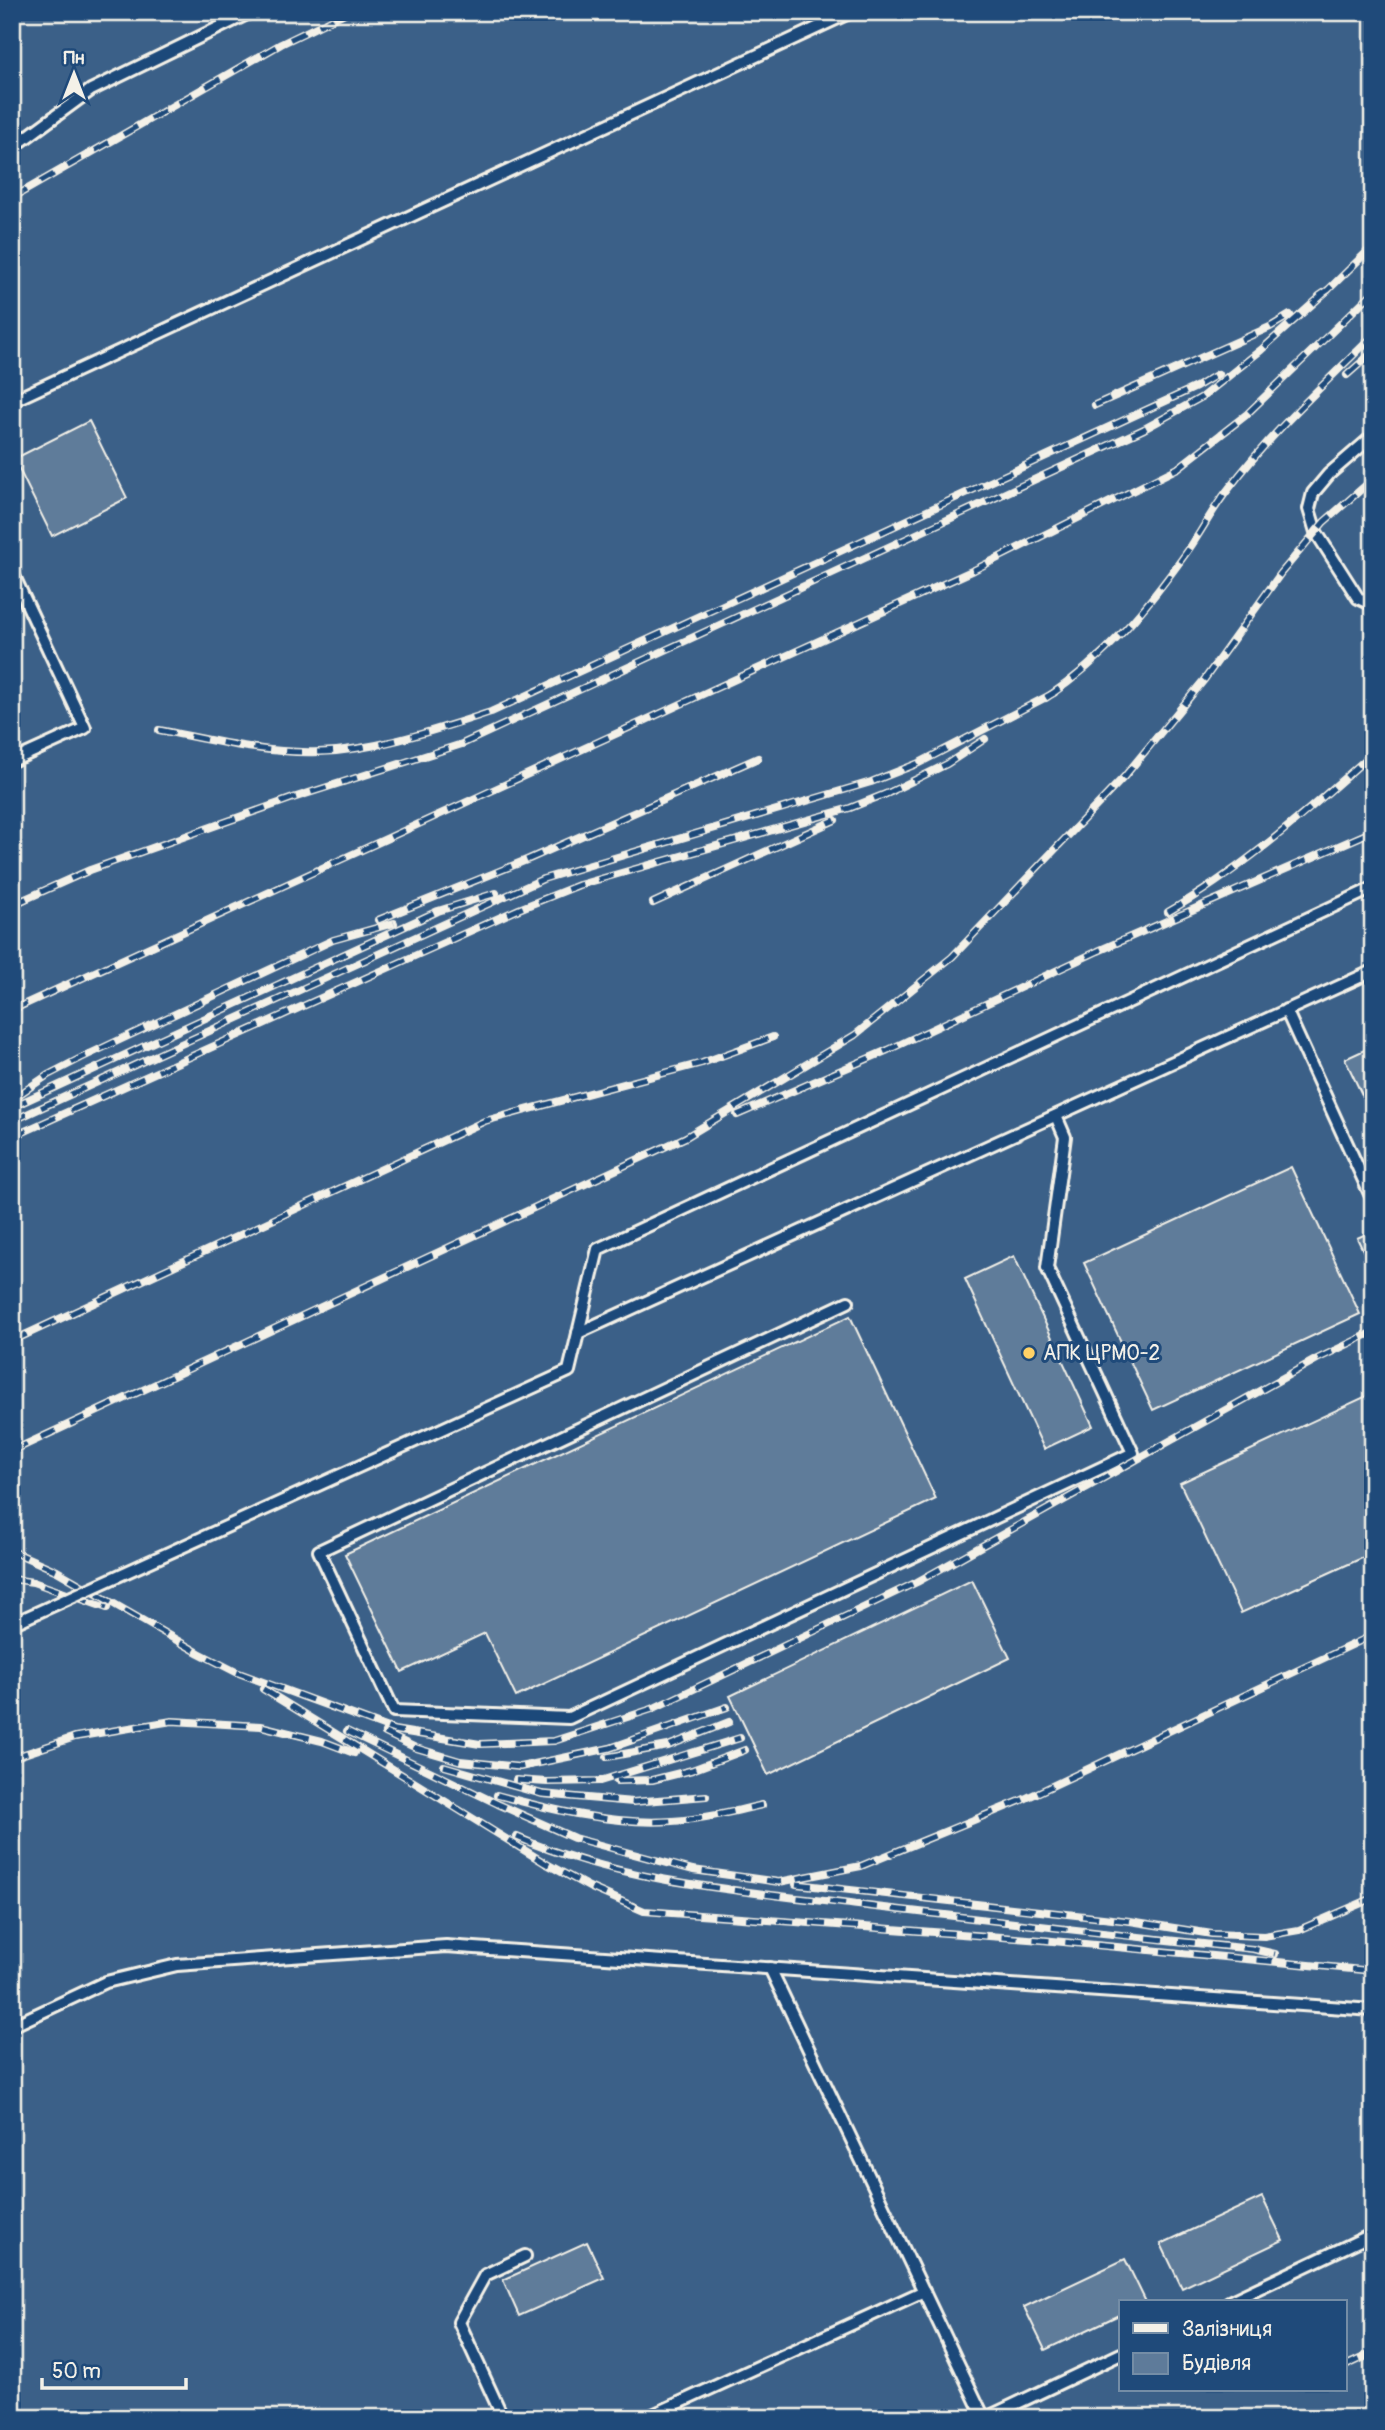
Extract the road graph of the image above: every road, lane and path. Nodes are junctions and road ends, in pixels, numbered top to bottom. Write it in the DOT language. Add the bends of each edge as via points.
graph roads {
  1 [pos="251,12"];
  2 [pos="851,12"];
  3 [pos="12,148"];
  4 [pos="12,401"];
  5 [pos="1373,436"];
  6 [pos="12,572"];
  7 [pos="1373,605"];
  8 [pos="12,761"];
  9 [pos="1373,888"];
  10 [pos="1373,971"];
  11 [pos="1286,1010"];
  12 [pos="1056,1115"];
  13 [pos="1373,1192"];
  14 [pos="848,1302"];
  15 [pos="578,1334"];
  16 [pos="12,1624"];
  17 [pos="770,1968"];
  18 [pos="1373,2010"];
  19 [pos="12,2026"];
  20 [pos="1373,2234"];
  21 [pos="525,2256"];
  22 [pos="924,2291"];
  23 [pos="1233,2300"];
  24 [pos="1119,2355"];
  25 [pos="503,2418"];
  26 [pos="646,2418"];
  27 [pos="985,2418"];
  1 -- 3 [label="lane" via="91,90"];
  2 -- 4 [label="lane"];
  5 -- 7 [label="lane" via="1312,493 1309,509 1316,532 1358,598"];
  6 -- 8 [label="lane" via="85,728"];
  9 -- 15 [label="lane" via="598,1250"];
  10 -- 11 [label="lane"];
  11 -- 12 [label="lane"];
  11 -- 13 [label="lane" via="1370,1194"];
  12 -- 14 [label="lane" via="1065,1137 1047,1268 1133,1453 569,1718 394,1711 319,1551"];
  12 -- 15 [label="lane"];
  15 -- 16 [label="lane, bridge" via="569,1371"];
  17 -- 18 [label="lane"];
  17 -- 19 [label="lane" via="446,1946 177,1965 106,1982"];
  17 -- 22 [label="lane"];
  20 -- 23 [label="lane"];
  21 -- 25 [label="lane" via="485,2275 459,2322"];
  22 -- 26 [label="lane"];
  22 -- 27 [label="lane"];
  24 -- 27 [label="lane"];
}
